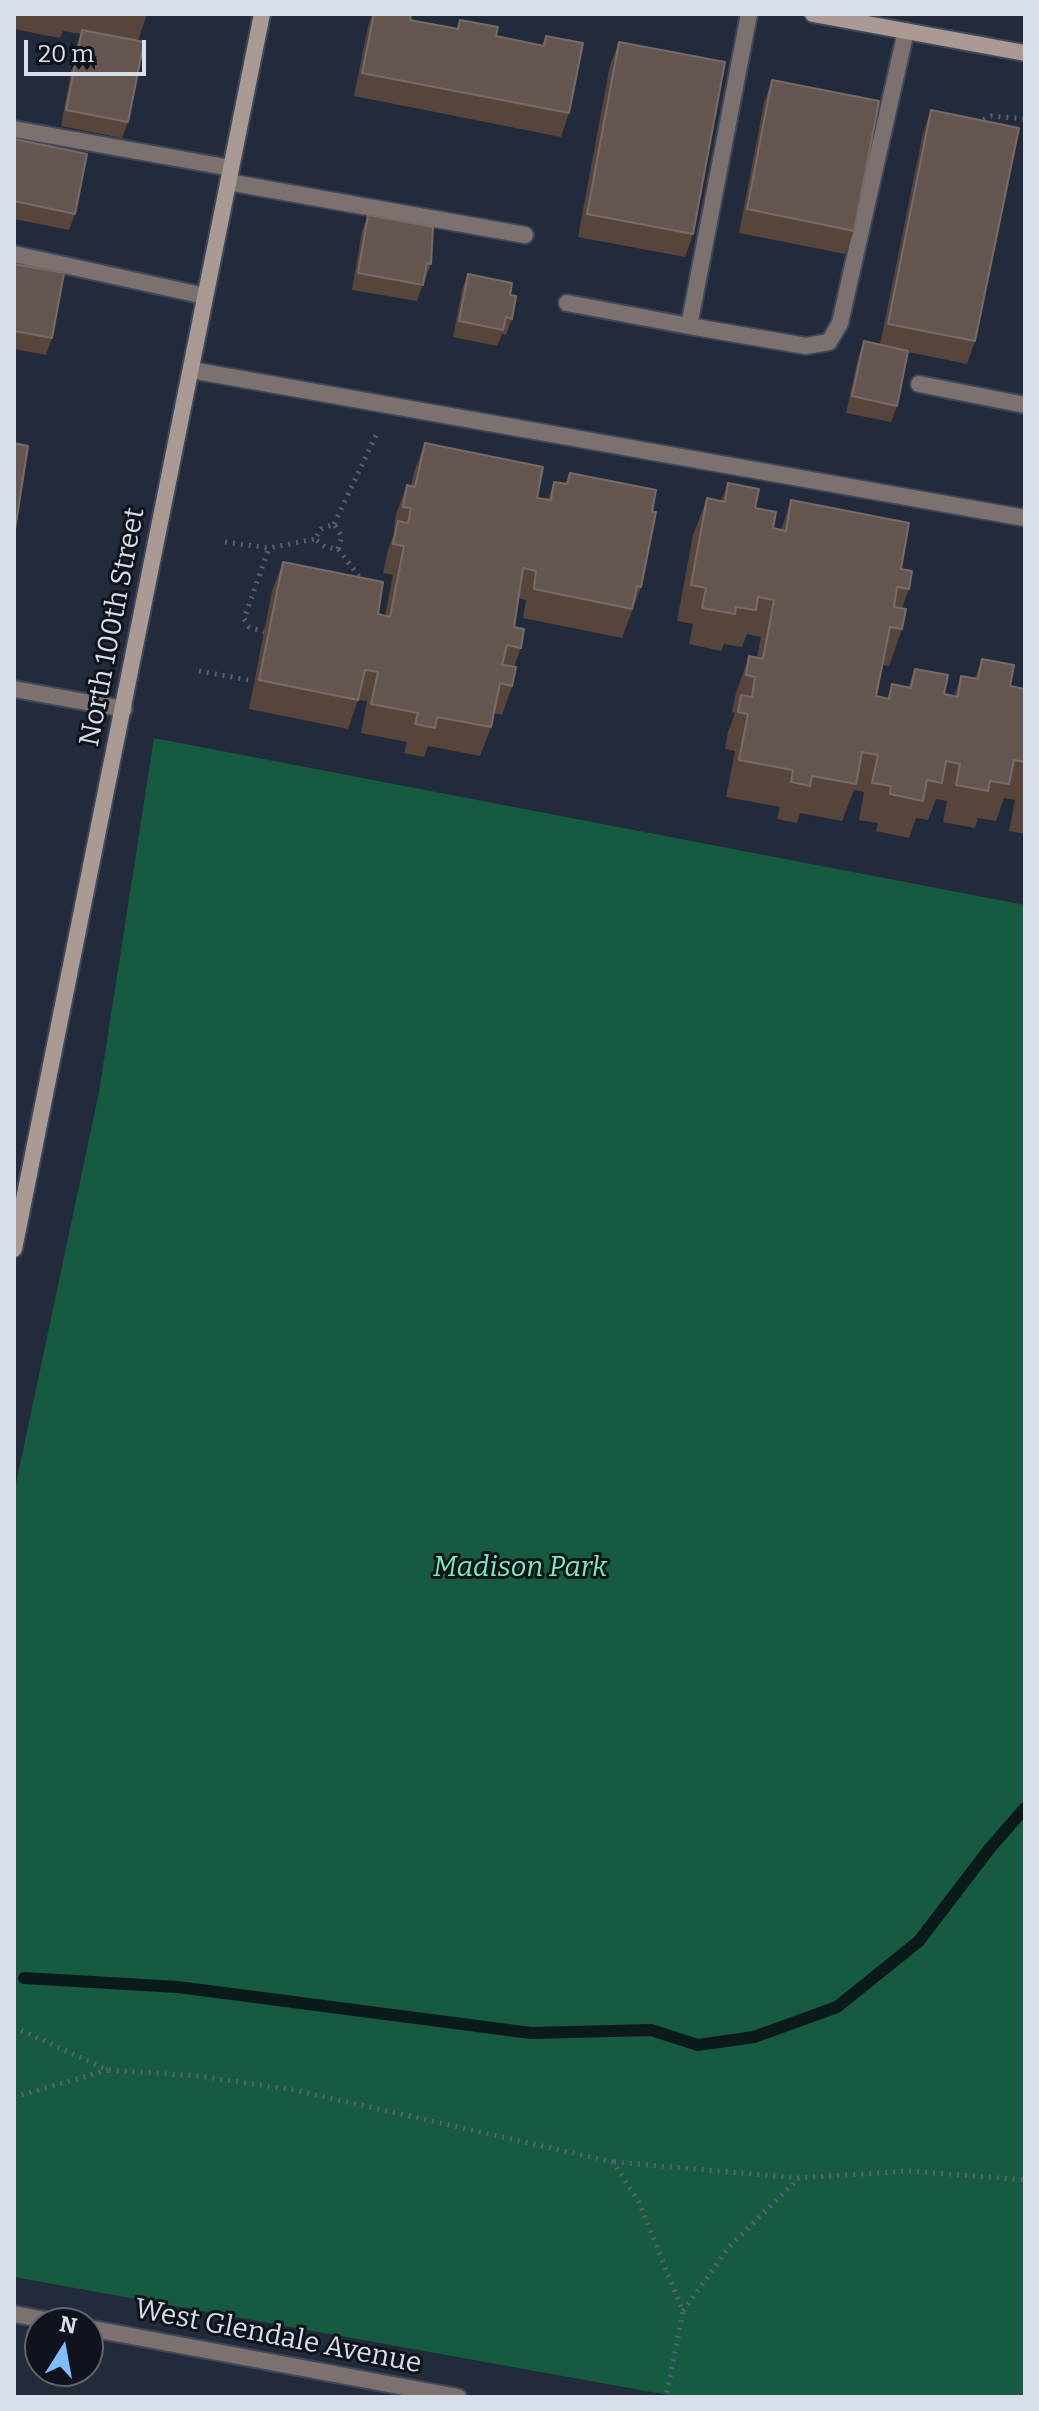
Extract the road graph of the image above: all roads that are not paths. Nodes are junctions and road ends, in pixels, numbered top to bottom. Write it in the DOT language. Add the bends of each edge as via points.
graph roads {
  1 [pos="262,14"];
  2 [pos="749,14"];
  3 [pos="813,14"];
  4 [pos="906,31"];
  5 [pos="1025,53"];
  6 [pos="14,129"];
  7 [pos="229,175"];
  8 [pos="525,235"];
  9 [pos="14,254"];
  10 [pos="205,296"];
  11 [pos="567,303"];
  12 [pos="689,326"];
  13 [pos="191,370"];
  14 [pos="919,384"];
  15 [pos="1025,405"];
  16 [pos="1025,518"];
  17 [pos="14,689"];
  18 [pos="124,709"];
  19 [pos="14,1249"];
  20 [pos="104,2331"];
  21 [pos="458,2397"];
  1 -- 7 [label="street, North 100th Street"];
  2 -- 12 [label="street"];
  3 -- 4 [label="street"];
  4 -- 5 [label="street"];
  4 -- 12 [label="street" via="840,323 829,342 806,346"];
  6 -- 7 [label="street"];
  7 -- 8 [label="street"];
  7 -- 10 [label="street, North 100th Street"];
  9 -- 10 [label="street"];
  10 -- 13 [label="street, North 100th Street"];
  11 -- 12 [label="street"];
  13 -- 16 [label="street"];
  13 -- 18 [label="street, North 100th Street"];
  14 -- 15 [label="street"];
  17 -- 18 [label="street"];
  18 -- 19 [label="street, North 100th Street"];
  20 -- 21 [label="street, West Glendale Avenue"];
}
